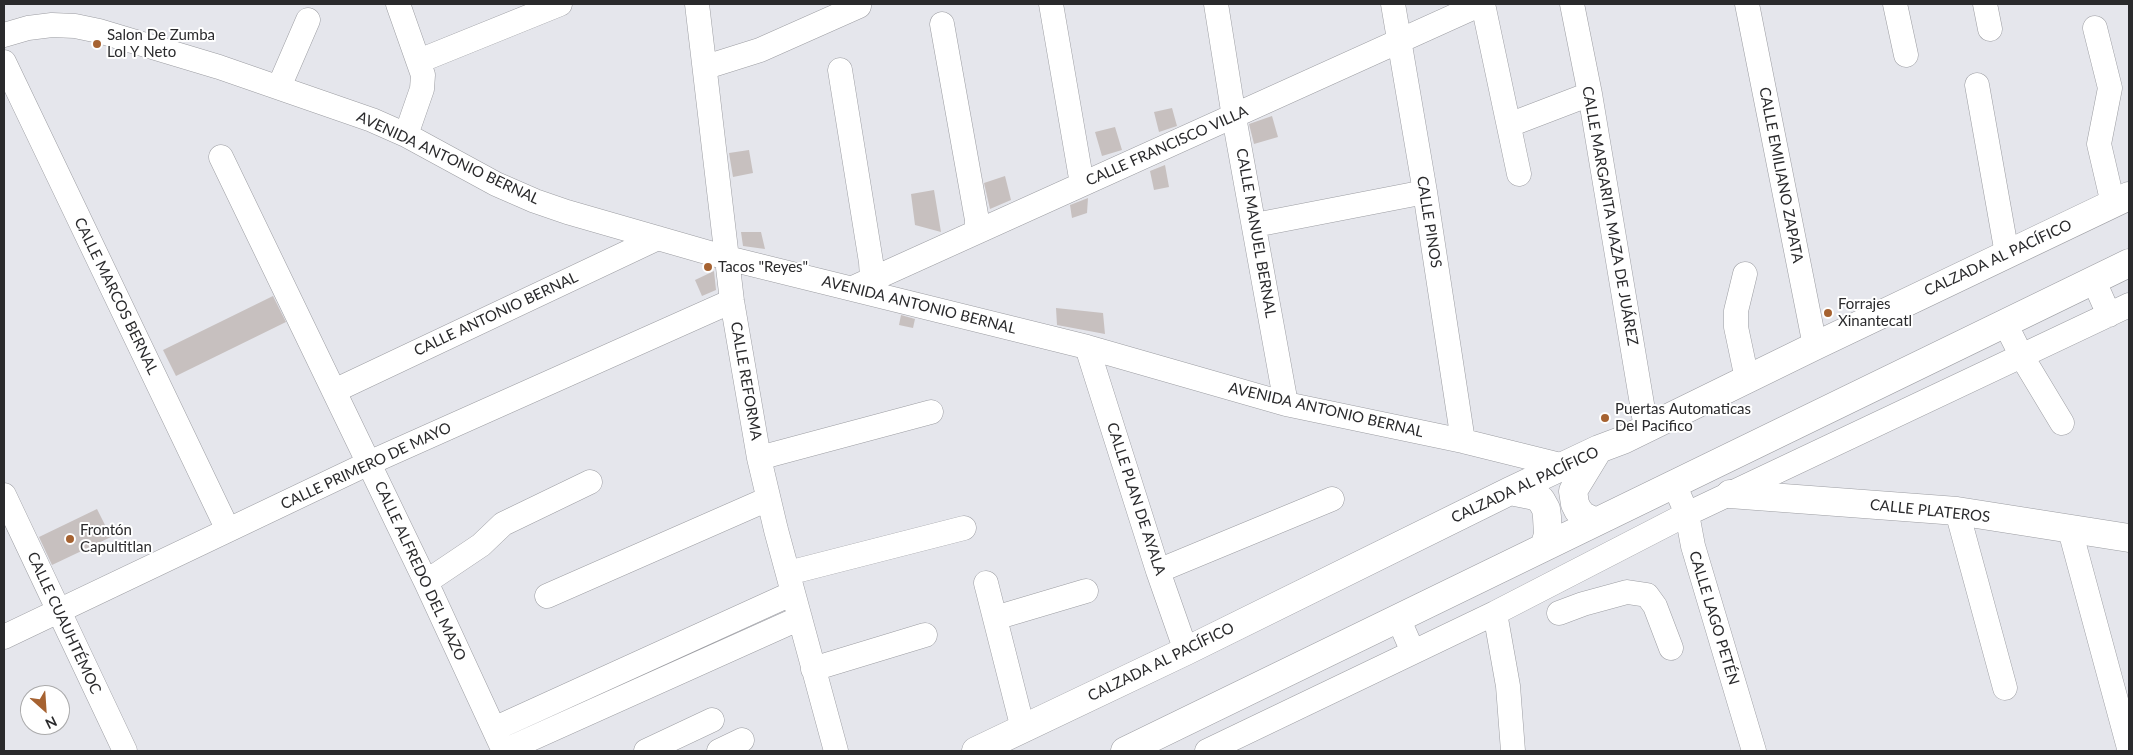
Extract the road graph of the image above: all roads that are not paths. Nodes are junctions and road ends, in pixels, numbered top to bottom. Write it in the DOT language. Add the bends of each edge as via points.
graph roads {
  1 [pos="398,4"];
  2 [pos="560,4"];
  3 [pos="697,4"];
  4 [pos="1051,4"];
  5 [pos="1216,4"];
  6 [pos="1393,4"];
  7 [pos="1482,4"];
  8 [pos="1572,4"];
  9 [pos="1747,4"];
  10 [pos="1895,4"];
  11 [pos="1985,4"];
  12 [pos="858,6"];
  13 [pos="308,20"];
  14 [pos="942,24"];
  15 [pos="2095,28"];
  16 [pos="1990,29"];
  17 [pos="4,35"];
  18 [pos="1399,41"];
  19 [pos="1906,55"];
  20 [pos="419,61"];
  21 [pos="4,62"];
  22 [pos="706,67"];
  23 [pos="840,70"];
  24 [pos="1977,85"];
  25 [pos="279,87"];
  26 [pos="1590,94"];
  27 [pos="1234,117"];
  28 [pos="1510,125"];
  29 [pos="406,136"];
  30 [pos="221,156"];
  31 [pos="1519,174"];
  32 [pos="1082,184"];
  33 [pos="1425,192"];
  34 [pos="2121,200"];
  35 [pos="1254,225"];
  36 [pos="977,231"];
  37 [pos="658,238"];
  38 [pos="2007,254"];
  39 [pos="726,258"];
  40 [pos="2129,264"];
  41 [pos="1745,274"];
  42 [pos="2094,281"];
  43 [pos="862,283"];
  44 [pos="732,301"];
  45 [pos="2119,310"];
  46 [pos="2004,323"];
  47 [pos="1815,346"];
  48 [pos="1087,347"];
  49 [pos="2021,355"];
  50 [pos="1912,369"];
  51 [pos="1747,379"];
  52 [pos="334,391"];
  53 [pos="1928,400"];
  54 [pos="1286,404"];
  55 [pos="931,412"];
  56 [pos="2062,423"];
  57 [pos="1646,428"];
  58 [pos="1463,441"];
  59 [pos="1599,449"];
  60 [pos="759,458"];
  61 [pos="369,463"];
  62 [pos="1564,466"];
  63 [pos="590,482"];
  64 [pos="1675,486"];
  65 [pos="1510,491"];
  66 [pos="1730,494"];
  67 [pos="4,495"];
  68 [pos="768,499"];
  69 [pos="1332,499"];
  70 [pos="1957,511"];
  71 [pos="1687,514"];
  72 [pos="1586,527"];
  73 [pos="964,528"];
  74 [pos="228,530"];
  75 [pos="2070,530"];
  76 [pos="2129,538"];
  77 [pos="1544,547"];
  78 [pos="1582,568"];
  79 [pos="1158,571"];
  80 [pos="426,582"];
  81 [pos="791,583"];
  82 [pos="986,583"];
  83 [pos="1086,591"];
  84 [pos="547,596"];
  85 [pos="1583,604"];
  86 [pos="59,611"];
  87 [pos="1495,613"];
  88 [pos="1559,613"];
  89 [pos="800,618"];
  90 [pos="995,618"];
  91 [pos="1398,618"];
  92 [pos="925,635"];
  93 [pos="4,637"];
  94 [pos="1671,648"];
  95 [pos="1186,651"];
  96 [pos="1414,652"];
  97 [pos="813,669"];
  98 [pos="2005,688"];
  99 [pos="1231,699"];
  100 [pos="712,720"];
  101 [pos="494,729"];
  102 [pos="1023,729"];
  103 [pos="1246,732"];
  104 [pos="742,740"];
  105 [pos="2129,748"];
  106 [pos="125,751"];
  107 [pos="504,751"];
  108 [pos="646,751"];
  109 [pos="720,751"];
  110 [pos="836,751"];
  111 [pos="976,751"];
  112 [pos="1125,751"];
  113 [pos="1207,751"];
  114 [pos="1514,751"];
  115 [pos="1754,751"];
  1 -- 20 [label="street"];
  2 -- 20 [label="street"];
  3 -- 22 [label="street, CALLE REFORMA"];
  4 -- 32 [label="street"];
  5 -- 27 [label="street, CALLE MANUEL BERNAL"];
  6 -- 18 [label="street, CALLE PINOS"];
  7 -- 18 [label="street, CALLE FRANCISCO VILLA"];
  7 -- 28 [label="street"];
  8 -- 26 [label="street, CALLE MARGARITA MAZA DE JUÁREZ"];
  9 -- 47 [label="street, CALLE EMILIANO ZAPATA"];
  10 -- 19 [label="street"];
  11 -- 16 [label="street"];
  12 -- 22 [label="street" via="760,50"];
  13 -- 25 [label="street"];
  14 -- 36 [label="street"];
  15 -- 34 [label="street" via="2110,88 2100,144"];
  17 -- 25 [label="street, AVENIDA ANTONIO BERNAL" via="28,28 75,26"];
  18 -- 27 [label="street, CALLE FRANCISCO VILLA"];
  18 -- 33 [label="street, CALLE PINOS"];
  20 -- 29 [label="street" via="423,74 422,88"];
  21 -- 74 [label="street, CALLE MARCOS BERNAL"];
  22 -- 39 [label="street, CALLE REFORMA"];
  23 -- 43 [label="street" via="871,262"];
  24 -- 38 [label="street"];
  25 -- 29 [label="street, AVENIDA ANTONIO BERNAL" via="372,120"];
  26 -- 28 [label="street"];
  26 -- 57 [label="street, CALLE MARGARITA MAZA DE JUÁREZ"];
  27 -- 32 [label="street, CALLE FRANCISCO VILLA"];
  27 -- 35 [label="street, CALLE MANUEL BERNAL"];
  28 -- 31 [label="street"];
  29 -- 37 [label="street, AVENIDA ANTONIO BERNAL" via="535,200"];
  30 -- 52 [label="street, CALLE ALFREDO DEL MAZO"];
  32 -- 36 [label="street, CALLE FRANCISCO VILLA"];
  33 -- 35 [label="street"];
  33 -- 58 [label="street, CALLE PINOS"];
  34 -- 38 [label="main road, CALZADA AL PACÍFICO"];
  35 -- 54 [label="street, CALLE MANUEL BERNAL"];
  36 -- 43 [label="street, CALLE FRANCISCO VILLA"];
  37 -- 39 [label="street, AVENIDA ANTONIO BERNAL"];
  37 -- 52 [label="street, CALLE ANTONIO BERNAL"];
  38 -- 47 [label="main road, CALZADA AL PACÍFICO"];
  39 -- 43 [label="street, AVENIDA ANTONIO BERNAL"];
  39 -- 44 [label="street, CALLE REFORMA"];
  40 -- 42 [label="main road"];
  41 -- 51 [label="street" via="1736,311 1736,326"];
  42 -- 45 [label="street"];
  42 -- 46 [label="main road"];
  43 -- 48 [label="street, AVENIDA ANTONIO BERNAL"];
  44 -- 60 [label="street, CALLE REFORMA"];
  44 -- 61 [label="street, CALLE PRIMERO DE MAYO"];
  45 -- 49 [label="street"];
  46 -- 49 [label="street"];
  46 -- 50 [label="main road"];
  47 -- 51 [label="main road, CALZADA AL PACÍFICO"];
  48 -- 54 [label="street, AVENIDA ANTONIO BERNAL"];
  48 -- 79 [label="street, CALLE PLAN DE AYALA"];
  49 -- 53 [label="street"];
  49 -- 56 [label="street"];
  50 -- 53 [label="street"];
  50 -- 64 [label="main road"];
  51 -- 57 [label="main road, CALZADA AL PACÍFICO"];
  52 -- 61 [label="street, CALLE ALFREDO DEL MAZO"];
  53 -- 66 [label="street"];
  54 -- 58 [label="street, AVENIDA ANTONIO BERNAL"];
  55 -- 60 [label="street"];
  57 -- 59 [label="main road, CALZADA AL PACÍFICO"];
  58 -- 62 [label="street, AVENIDA ANTONIO BERNAL"];
  59 -- 62 [label="main road, CALZADA AL PACÍFICO"];
  59 -- 72 [label="main road" via="1573,490"];
  60 -- 68 [label="street, CALLE REFORMA"];
  61 -- 74 [label="street, CALLE PRIMERO DE MAYO"];
  61 -- 80 [label="street, CALLE ALFREDO DEL MAZO"];
  62 -- 65 [label="main road, CALZADA AL PACÍFICO"];
  63 -- 80 [label="street" via="503,524 481,545"];
  64 -- 71 [label="street, CALLE LAGO PETÉN"];
  64 -- 72 [label="main road"];
  65 -- 77 [label="main road" via="1535,496 1544,505 1548,526"];
  65 -- 95 [label="main road, CALZADA AL PACÍFICO"];
  66 -- 70 [label="main road, CALLE PLATEROS"];
  66 -- 71 [label="street"];
  67 -- 86 [label="street, CALLE CUAUHTÉMOC"];
  68 -- 81 [label="street, CALLE REFORMA"];
  68 -- 84 [label="street"];
  69 -- 79 [label="street"];
  70 -- 75 [label="main road, CALLE PLATEROS"];
  70 -- 98 [label="street"];
  71 -- 78 [label="street"];
  71 -- 115 [label="street, CALLE LAGO PETÉN" via="1693,546"];
  72 -- 77 [label="main road"];
  72 -- 78 [label="street"];
  73 -- 81 [label="street"];
  74 -- 86 [label="street, CALLE PRIMERO DE MAYO"];
  75 -- 76 [label="main road, CALLE PLATEROS"];
  75 -- 105 [label="street"];
  77 -- 91 [label="main road"];
  78 -- 85 [label="street"];
  78 -- 87 [label="street"];
  79 -- 95 [label="street, CALLE PLAN DE AYALA"];
  80 -- 101 [label="street, CALLE ALFREDO DEL MAZO"];
  81 -- 89 [label="street, CALLE REFORMA"];
  81 -- 101 [label="street"];
  82 -- 90 [label="street"];
  83 -- 90 [label="street"];
  85 -- 88 [label="street"];
  85 -- 94 [label="street" via="1627,592 1647,595 1655,606"];
  86 -- 93 [label="street, CALLE PRIMERO DE MAYO"];
  86 -- 106 [label="street, CALLE CUAUHTÉMOC"];
  87 -- 96 [label="street"];
  87 -- 114 [label="street" via="1508,686"];
  89 -- 97 [label="street, CALLE REFORMA"];
  89 -- 107 [label="street"];
  90 -- 102 [label="street"];
  91 -- 96 [label="street"];
  91 -- 99 [label="main road"];
  92 -- 97 [label="street"];
  95 -- 102 [label="main road, CALZADA AL PACÍFICO"];
  96 -- 103 [label="street"];
  97 -- 110 [label="street, CALLE REFORMA"];
  99 -- 103 [label="street"];
  99 -- 112 [label="main road"];
  100 -- 108 [label="street"];
  101 -- 107 [label="street, CALLE ALFREDO DEL MAZO"];
  102 -- 111 [label="main road, CALZADA AL PACÍFICO"];
  103 -- 113 [label="street"];
  104 -- 109 [label="street"];
}
